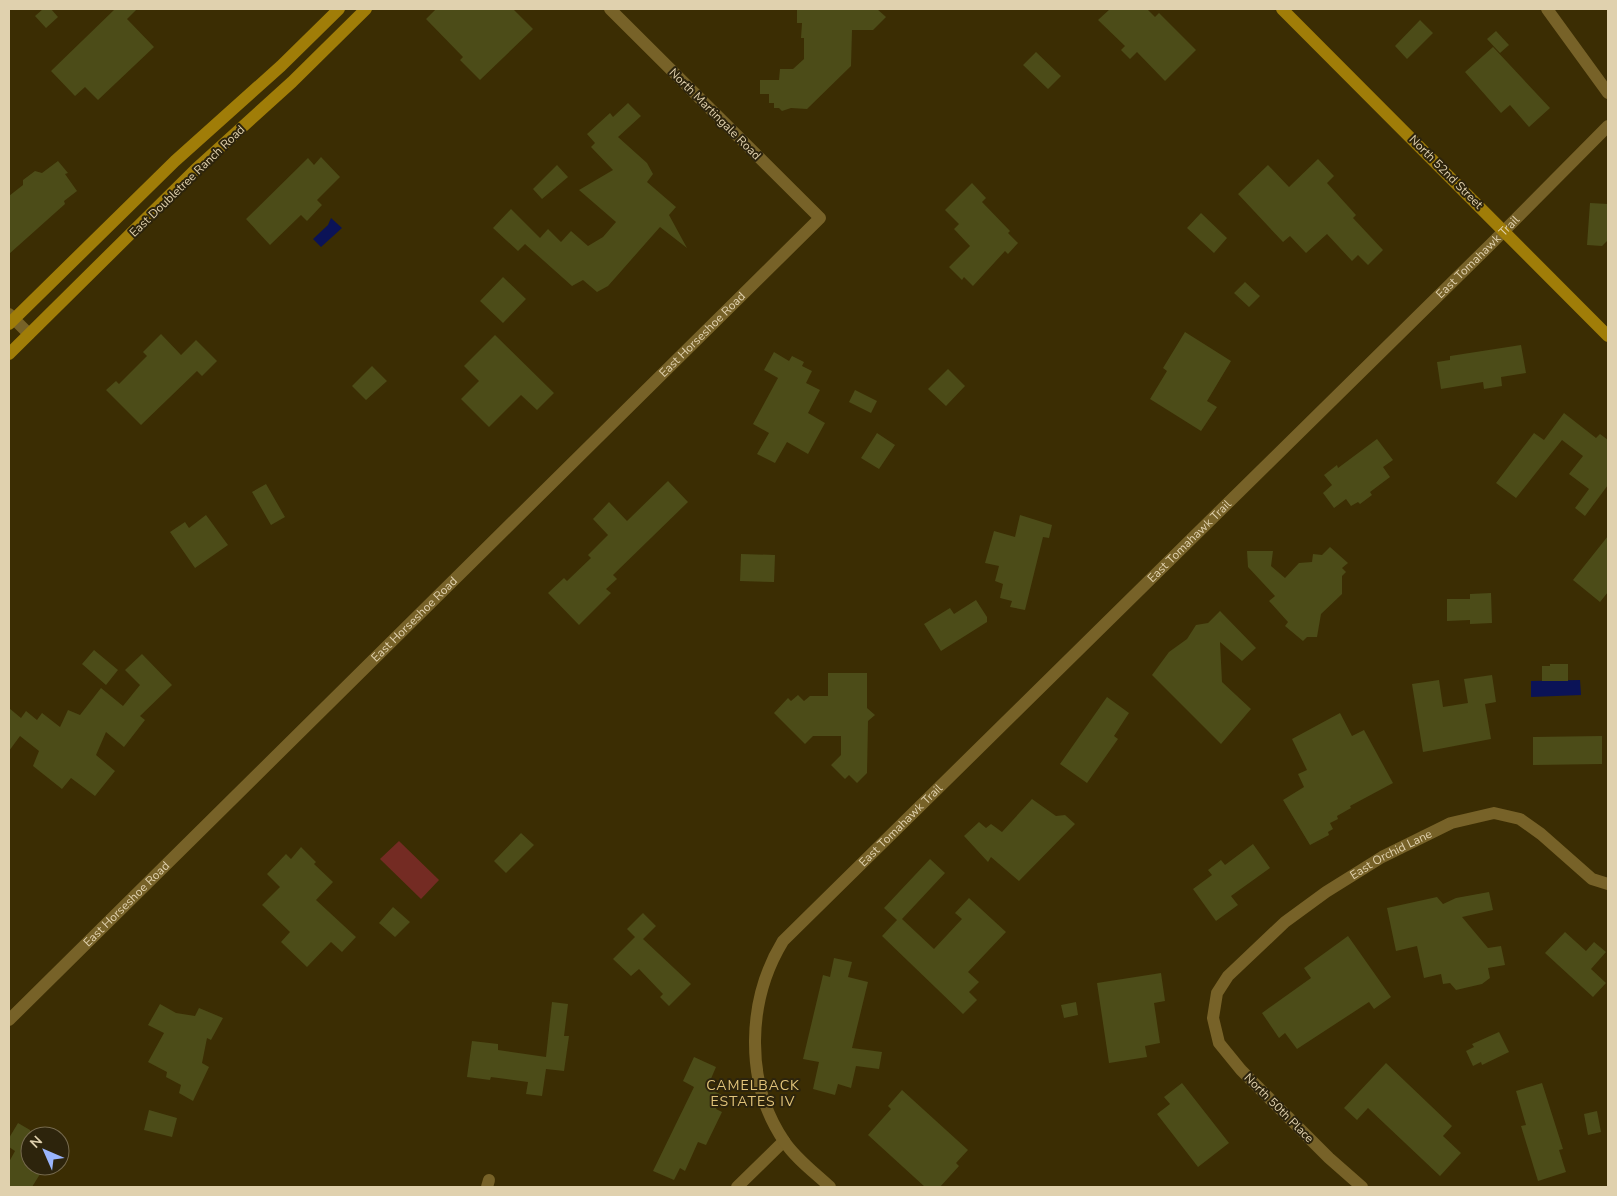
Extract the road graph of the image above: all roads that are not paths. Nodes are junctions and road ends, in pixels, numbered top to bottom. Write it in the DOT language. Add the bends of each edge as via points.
graph roads {
  1 [pos="339,9"];
  2 [pos="366,9"];
  3 [pos="610,9"];
  4 [pos="1282,9"];
  5 [pos="1547,9"];
  6 [pos="1608,93"];
  7 [pos="1608,126"];
  8 [pos="820,218"];
  9 [pos="1505,231"];
  10 [pos="10,319"];
  11 [pos="29,334"];
  12 [pos="1608,336"];
  13 [pos="9,354"];
  14 [pos="1608,884"];
  15 [pos="1212,1018"];
  16 [pos="9,1020"];
  17 [pos="784,1141"];
  18 [pos="737,1187"];
  19 [pos="830,1187"];
  20 [pos="1362,1187"];
  1 -- 10 [label="main road, East Doubletree Ranch Road" via="281,66 174,161"];
  2 -- 11 [label="main road, East Doubletree Ranch Road" via="196,169"];
  3 -- 8 [label="street, North Martingale Road"];
  4 -- 9 [label="main road, North 52nd Street"];
  5 -- 6 [label="street"];
  7 -- 9 [label="street, East Tomahawk Trail"];
  8 -- 16 [label="street, East Horseshoe Road"];
  9 -- 12 [label="main road, North 52nd Street"];
  9 -- 17 [label="street, East Tomahawk Trail" via="795,927 773,958 758,1005 754,1031 756,1066 766,1105"];
  10 -- 11 [label="street"];
  11 -- 13 [label="main road, East Doubletree Ranch Road"];
  14 -- 15 [label="street, East Orchid Lane" via="1592,879 1520,819 1494,813 1451,823 1382,857 1285,922 1228,976 1217,993"];
  15 -- 20 [label="street, North 50th Place" via="1219,1043 1241,1070"];
  17 -- 18 [label="street"];
  17 -- 19 [label="street, East Tomahawk Trail"];
}
